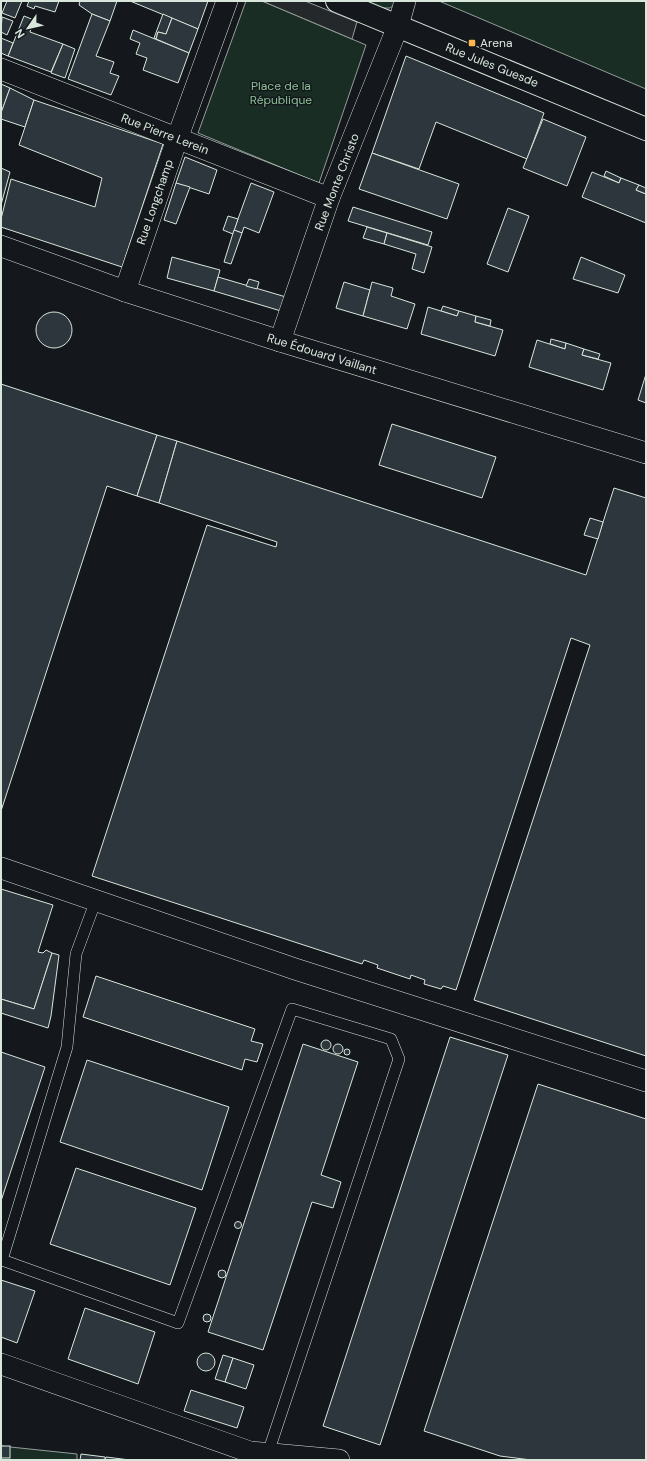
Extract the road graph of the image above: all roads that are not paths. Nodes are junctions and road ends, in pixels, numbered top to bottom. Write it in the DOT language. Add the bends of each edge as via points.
graph roads {
  1 [pos="227,1"];
  2 [pos="337,1"];
  3 [pos="405,1"];
  4 [pos="398,26"];
  5 [pos="1,69"];
  6 [pos="646,129"];
  7 [pos="177,139"];
  8 [pos="330,198"];
  9 [pos="1,246"];
  10 [pos="125,291"];
  11 [pos="280,341"];
  12 [pos="646,453"];
  13 [pos="1,868"];
  14 [pos="96,900"];
  15 [pos="646,1081"];
  16 [pos="1,1364"];
  17 [pos="268,1453"];
  18 [pos="338,1460"];
  1 -- 7 [label="street, Rue Longchamp"];
  2 -- 4 [label="street, Rue Jules Guesde"];
  3 -- 4 [label="street, Rue Monte Christo"];
  4 -- 6 [label="street, Rue Jules Guesde"];
  4 -- 8 [label="street, Rue Monte Christo"];
  5 -- 7 [label="street, Rue Pierre Lerein"];
  7 -- 8 [label="street, Rue Pierre Lerein"];
  7 -- 10 [label="street, Rue Longchamp"];
  8 -- 11 [label="street, Rue Monte Christo"];
  9 -- 10 [label="street, Rue Édouard Vaillant"];
  10 -- 11 [label="street, Rue Édouard Vaillant"];
  11 -- 12 [label="street, Rue Édouard Vaillant"];
  13 -- 14 [label="street"];
  14 -- 15 [label="street" via="295,969"];
  14 -- 17 [label="lane" via="76,954 67,1047 2,1260 178,1323 292,1009 391,1039 399,1059"];
  16 -- 17 [label="street" via="250,1452"];
  17 -- 18 [label="street"];
}
